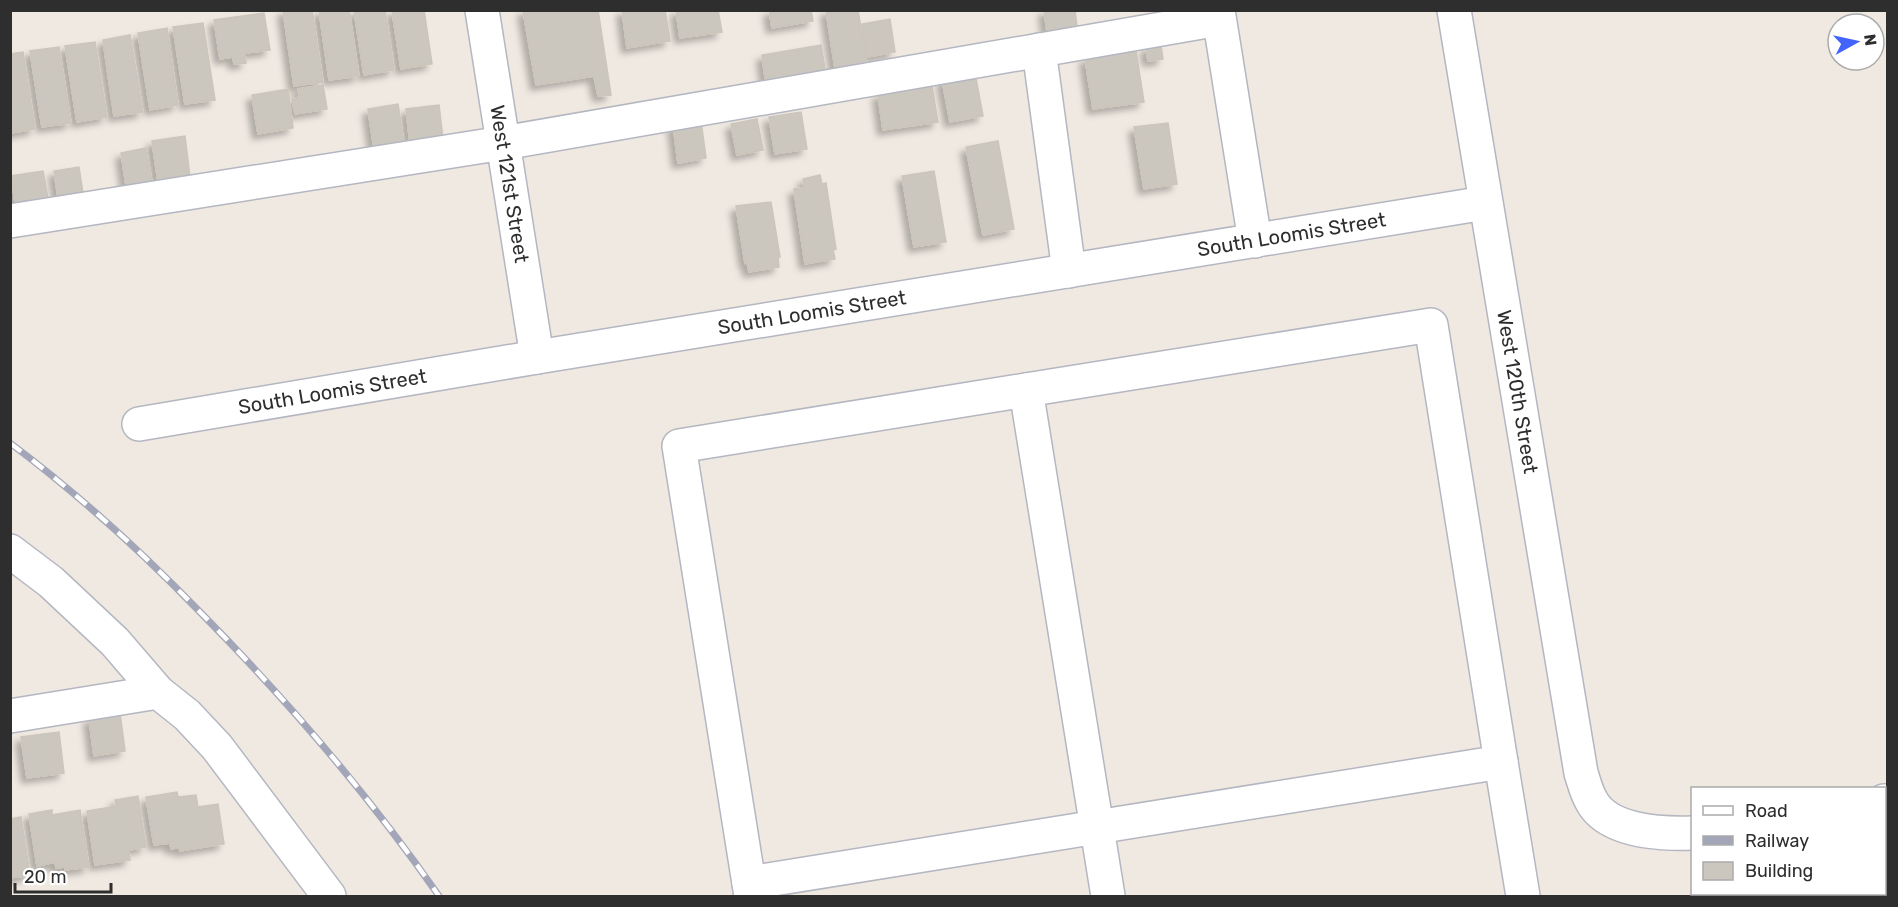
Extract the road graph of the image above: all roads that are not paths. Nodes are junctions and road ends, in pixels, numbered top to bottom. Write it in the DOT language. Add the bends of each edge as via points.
graph roads {
  1 [pos="482,10"];
  2 [pos="1454,10"];
  3 [pos="1219,15"];
  4 [pos="1039,50"];
  5 [pos="503,143"];
  6 [pos="1485,203"];
  7 [pos="10,221"];
  8 [pos="1255,241"];
  9 [pos="1069,271"];
  10 [pos="537,357"];
  11 [pos="1026,390"];
  12 [pos="139,424"];
  13 [pos="10,551"];
  14 [pos="158,692"];
  15 [pos="10,716"];
  16 [pos="1502,762"];
  17 [pos="1096,827"];
  18 [pos="1691,833"];
  19 [pos="750,890"];
  20 [pos="329,897"];
  21 [pos="1108,897"];
  22 [pos="1523,897"];
  1 -- 5 [label="street, West 121st Street"];
  2 -- 6 [label="street, West 120th Street"];
  3 -- 4 [label="street"];
  3 -- 8 [label="street"];
  4 -- 5 [label="street"];
  4 -- 9 [label="street"];
  5 -- 7 [label="street"];
  5 -- 10 [label="street, West 121st Street"];
  6 -- 8 [label="street, South Loomis Street"];
  6 -- 18 [label="street, West 120th Street" via="1581,773 1591,801 1607,818 1657,833"];
  8 -- 9 [label="street, South Loomis Street"];
  9 -- 10 [label="street, South Loomis Street"];
  10 -- 12 [label="street, South Loomis Street"];
  11 -- 16 [label="street" via="1431,325"];
  11 -- 17 [label="street"];
  11 -- 19 [label="street" via="679,446"];
  13 -- 14 [label="street" via="51,582 115,642"];
  14 -- 15 [label="street"];
  14 -- 20 [label="street" via="217,747"];
  16 -- 17 [label="street"];
  16 -- 22 [label="street"];
  17 -- 19 [label="street"];
  17 -- 21 [label="street"];
}
